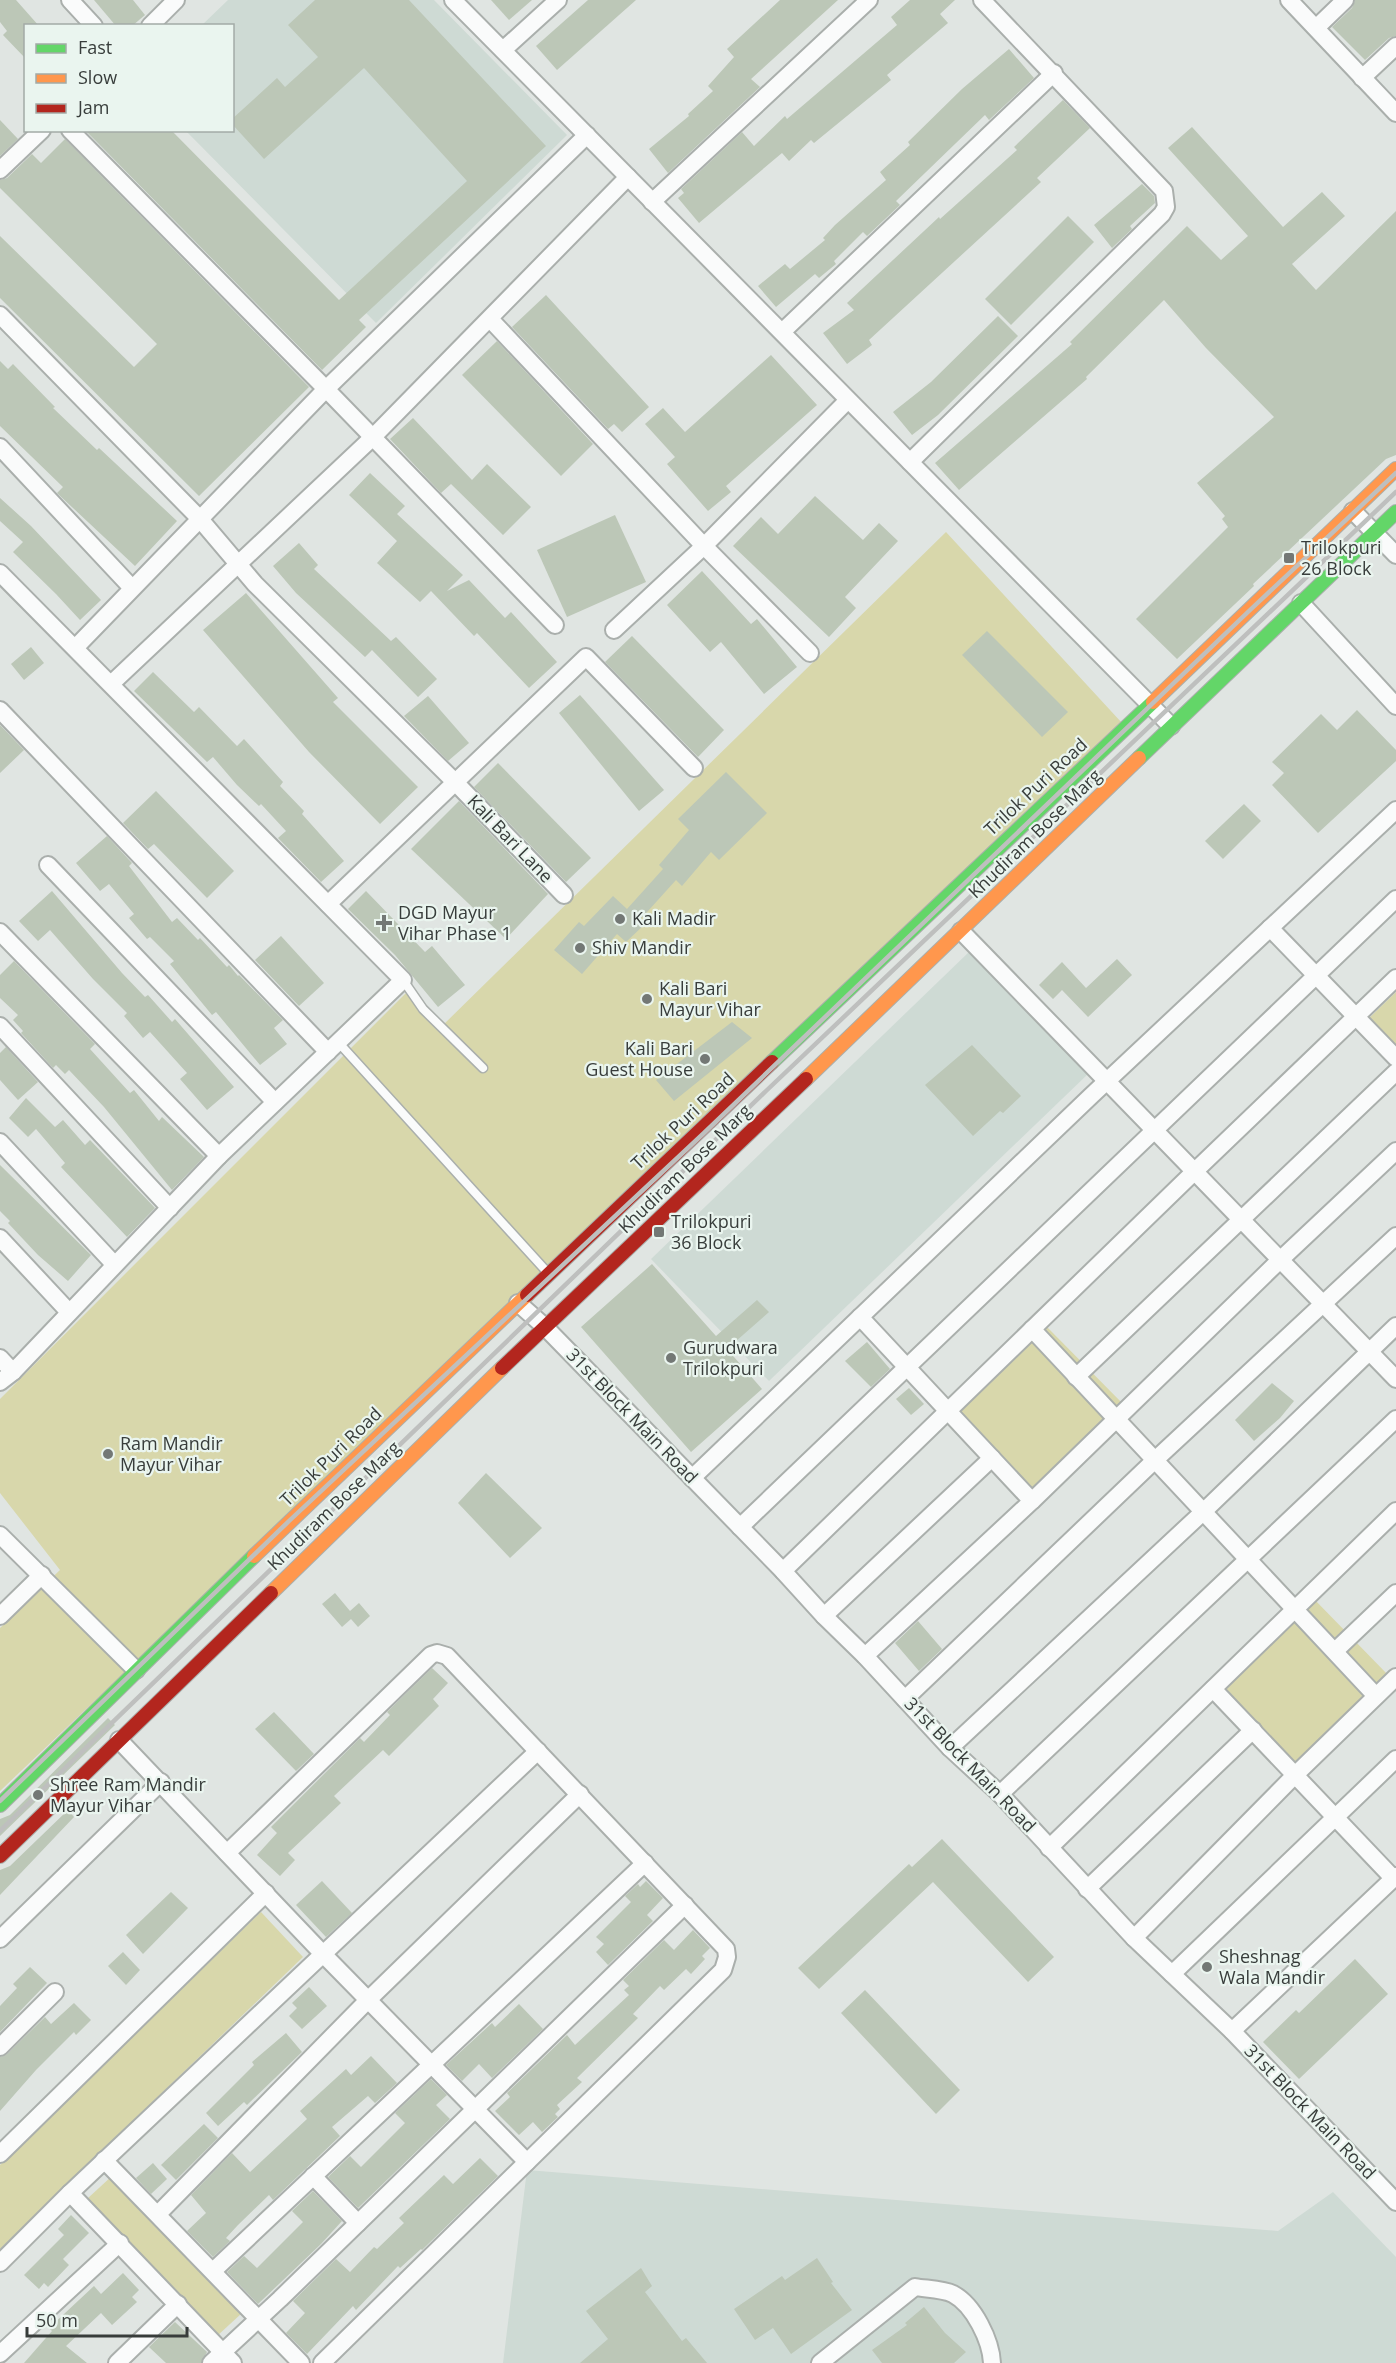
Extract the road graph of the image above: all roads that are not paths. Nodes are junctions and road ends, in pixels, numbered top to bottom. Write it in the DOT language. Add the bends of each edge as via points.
graph roads {
  1 [pos="70,0"];
  2 [pos="176,0"];
  3 [pos="453,0"];
  4 [pos="558,0"];
  5 [pos="869,0"];
  6 [pos="982,0"];
  7 [pos="1289,0"];
  8 [pos="1345,0"];
  9 [pos="92,24"];
  10 [pos="152,24"];
  11 [pos="1316,28"];
  12 [pos="1396,46"];
  13 [pos="503,50"];
  14 [pos="1054,73"];
  15 [pos="1362,78"];
  16 [pos="1396,113"];
  17 [pos="40,132"];
  18 [pos="72,132"];
  19 [pos="587,135"];
  20 [pos="0,170"];
  21 [pos="628,177"];
  22 [pos="652,202"];
  23 [pos="0,315"];
  24 [pos="490,319"];
  25 [pos="782,332"];
  26 [pos="326,389"];
  27 [pos="848,400"];
  28 [pos="372,438"];
  29 [pos="0,447"];
  30 [pos="910,462"];
  31 [pos="1396,469"];
  32 [pos="1353,511"];
  33 [pos="1396,512"];
  34 [pos="199,518"];
  35 [pos="1374,533"];
  36 [pos="704,546"];
  37 [pos="1396,555"];
  38 [pos="238,564"];
  39 [pos="0,573"];
  40 [pos="132,588"];
  41 [pos="1301,603"];
  42 [pos="555,625"];
  43 [pos="614,630"];
  44 [pos="75,648"];
  45 [pos="810,653"];
  46 [pos="111,684"];
  47 [pos="1149,705"];
  48 [pos="1396,706"];
  49 [pos="0,710"];
  50 [pos="1171,726"];
  51 [pos="694,768"];
  52 [pos="455,782"];
  53 [pos="1396,810"];
  54 [pos="48,865"];
  55 [pos="564,895"];
  56 [pos="1396,900"];
  57 [pos="328,904"];
  58 [pos="1270,928"];
  59 [pos="962,931"];
  60 [pos="0,932"];
  61 [pos="1317,975"];
  62 [pos="1396,978"];
  63 [pos="403,980"];
  64 [pos="1357,1016"];
  65 [pos="0,1026"];
  66 [pos="333,1047"];
  67 [pos="1396,1058"];
  68 [pos="483,1068"];
  69 [pos="1396,1072"];
  70 [pos="1106,1081"];
  71 [pos="275,1102"];
  72 [pos="1154,1129"];
  73 [pos="0,1142"];
  74 [pos="1396,1151"];
  75 [pos="219,1156"];
  76 [pos="1195,1171"];
  77 [pos="170,1208"];
  78 [pos="1242,1221"];
  79 [pos="1396,1236"];
  80 [pos="0,1239"];
  81 [pos="1280,1260"];
  82 [pos="114,1264"];
  83 [pos="549,1273"];
  84 [pos="518,1302"];
  85 [pos="1323,1305"];
  86 [pos="69,1312"];
  87 [pos="860,1317"];
  88 [pos="1396,1326"];
  89 [pos="545,1327"];
  90 [pos="1032,1329"];
  91 [pos="1368,1352"];
  92 [pos="0,1358"];
  93 [pos="908,1367"];
  94 [pos="6,1377"];
  95 [pos="1076,1377"];
  96 [pos="1396,1379"];
  97 [pos="948,1410"];
  98 [pos="1396,1419"];
  99 [pos="1116,1420"];
  100 [pos="992,1458"];
  101 [pos="1155,1460"];
  102 [pos="692,1478"];
  103 [pos="1032,1501"];
  104 [pos="1203,1512"];
  105 [pos="1396,1512"];
  106 [pos="740,1527"];
  107 [pos="0,1535"];
  108 [pos="1248,1559"];
  109 [pos="783,1571"];
  110 [pos="42,1575"];
  111 [pos="1396,1593"];
  112 [pos="1295,1609"];
  113 [pos="0,1616"];
  114 [pos="824,1616"];
  115 [pos="1335,1651"];
  116 [pos="865,1656"];
  117 [pos="136,1670"];
  118 [pos="1396,1677"];
  119 [pos="1214,1689"];
  120 [pos="1376,1696"];
  121 [pos="905,1699"];
  122 [pos="1252,1730"];
  123 [pos="119,1740"];
  124 [pos="950,1748"];
  125 [pos="538,1751"];
  126 [pos="1396,1759"];
  127 [pos="1295,1775"];
  128 [pos="161,1782"];
  129 [pos="580,1794"];
  130 [pos="1000,1794"];
  131 [pos="0,1805"];
  132 [pos="1335,1818"];
  133 [pos="1049,1848"];
  134 [pos="227,1852"];
  135 [pos="0,1856"];
  136 [pos="645,1863"];
  137 [pos="1395,1877"];
  138 [pos="1087,1888"];
  139 [pos="266,1893"];
  140 [pos="685,1905"];
  141 [pos="1134,1938"];
  142 [pos="0,1939"];
  143 [pos="323,1954"];
  144 [pos="1172,1974"];
  145 [pos="55,1992"];
  146 [pos="369,1999"];
  147 [pos="1232,2031"];
  148 [pos="0,2047"];
  149 [pos="432,2064"];
  150 [pos="476,2110"];
  151 [pos="0,2154"];
  152 [pos="104,2160"];
  153 [pos="527,2162"];
  154 [pos="313,2176"];
  155 [pos="1393,2192"];
  156 [pos="70,2193"];
  157 [pos="158,2214"];
  158 [pos="358,2223"];
  159 [pos="120,2244"];
  160 [pos="0,2263"];
  161 [pos="213,2271"];
  162 [pos="178,2304"];
  163 [pos="259,2320"];
  164 [pos="0,2356"];
  165 [pos="223,2359"];
  166 [pos="4,2363"];
  167 [pos="117,2363"];
  168 [pos="301,2363"];
  169 [pos="322,2363"];
  170 [pos="820,2363"];
  171 [pos="992,2363"];
  1 -- 9 [label="street"];
  2 -- 10 [label="street"];
  3 -- 13 [label="street"];
  4 -- 13 [label="street"];
  5 -- 22 [label="street"];
  6 -- 14 [label="street"];
  7 -- 11 [label="street"];
  8 -- 11 [label="street"];
  11 -- 15 [label="street"];
  12 -- 15 [label="street"];
  13 -- 19 [label="street"];
  14 -- 25 [label="street"];
  14 -- 30 [label="street" via="1164,190 1167,207"];
  15 -- 16 [label="street"];
  17 -- 20 [label="street"];
  18 -- 26 [label="street"];
  19 -- 21 [label="street"];
  19 -- 26 [label="street"];
  21 -- 22 [label="street"];
  21 -- 24 [label="street"];
  22 -- 25 [label="street"];
  23 -- 34 [label="street, Kali Bari Lane"];
  24 -- 28 [label="street"];
  24 -- 36 [label="street"];
  25 -- 27 [label="street"];
  26 -- 28 [label="street"];
  26 -- 34 [label="street"];
  27 -- 30 [label="street"];
  27 -- 36 [label="street"];
  28 -- 38 [label="street"];
  28 -- 42 [label="street"];
  29 -- 40 [label="street"];
  30 -- 47 [label="street"];
  31 -- 32 [label="street, Trilok Puri Road"];
  32 -- 35 [label="street"];
  32 -- 47 [label="street, Trilok Puri Road"];
  33 -- 35 [label="street, Khudiram Bose Marg"];
  34 -- 38 [label="street, Kali Bari Lane"];
  34 -- 40 [label="street"];
  35 -- 37 [label="street"];
  35 -- 41 [label="street, Khudiram Bose Marg"];
  36 -- 43 [label="street"];
  36 -- 45 [label="street"];
  38 -- 46 [label="street"];
  38 -- 52 [label="street, Kali Bari Lane"];
  39 -- 44 [label="street"];
  40 -- 44 [label="street"];
  41 -- 48 [label="street"];
  41 -- 50 [label="street, Khudiram Bose Marg"];
  44 -- 46 [label="street"];
  46 -- 57 [label="street"];
  47 -- 50 [label="street"];
  47 -- 83 [label="street, Trilok Puri Road"];
  49 -- 66 [label="street"];
  50 -- 59 [label="street, Khudiram Bose Marg"];
  51 -- 52 [label="street" via="586,657"];
  52 -- 55 [label="street, Kali Bari Lane"];
  52 -- 57 [label="street"];
  53 -- 58 [label="street"];
  54 -- 71 [label="street"];
  56 -- 61 [label="street"];
  57 -- 63 [label="street"];
  58 -- 61 [label="street"];
  58 -- 70 [label="street"];
  59 -- 70 [label="street"];
  59 -- 89 [label="street, Khudiram Bose Marg"];
  60 -- 75 [label="street"];
  61 -- 64 [label="street"];
  61 -- 72 [label="street"];
  62 -- 64 [label="street"];
  63 -- 66 [label="street"];
  63 -- 68 [label="lane" via="423,1009"];
  64 -- 67 [label="street"];
  64 -- 76 [label="street"];
  65 -- 77 [label="street"];
  66 -- 71 [label="street"];
  66 -- 83 [label="lane"];
  69 -- 78 [label="street"];
  70 -- 72 [label="street"];
  70 -- 87 [label="street"];
  71 -- 75 [label="street"];
  72 -- 76 [label="street"];
  72 -- 93 [label="street"];
  73 -- 82 [label="street"];
  74 -- 81 [label="street"];
  75 -- 77 [label="street"];
  76 -- 78 [label="street"];
  76 -- 90 [label="street"];
  77 -- 82 [label="street"];
  78 -- 81 [label="street"];
  78 -- 95 [label="street"];
  79 -- 85 [label="street"];
  80 -- 86 [label="street"];
  81 -- 85 [label="street"];
  81 -- 99 [label="street"];
  82 -- 86 [label="street"];
  83 -- 84 [label="street, Trilok Puri Road"];
  84 -- 89 [label="street, 31st Block Main Road"];
  84 -- 117 [label="street, Trilok Puri Road"];
  85 -- 91 [label="street"];
  85 -- 101 [label="street"];
  86 -- 94 [label="street"];
  87 -- 93 [label="street"];
  87 -- 102 [label="street"];
  88 -- 91 [label="street"];
  89 -- 102 [label="street, 31st Block Main Road"];
  89 -- 123 [label="street, Khudiram Bose Marg"];
  90 -- 95 [label="street"];
  90 -- 97 [label="street"];
  91 -- 96 [label="street"];
  91 -- 104 [label="street"];
  92 -- 94 [label="street"];
  93 -- 97 [label="street"];
  93 -- 106 [label="street"];
  95 -- 99 [label="street"];
  97 -- 100 [label="street"];
  97 -- 109 [label="street"];
  98 -- 108 [label="street"];
  99 -- 101 [label="street"];
  99 -- 103 [label="street"];
  100 -- 103 [label="street"];
  100 -- 114 [label="street"];
  101 -- 104 [label="street"];
  101 -- 121 [label="street"];
  102 -- 106 [label="street, 31st Block Main Road"];
  103 -- 116 [label="street"];
  104 -- 108 [label="street"];
  104 -- 124 [label="street"];
  105 -- 112 [label="street"];
  106 -- 109 [label="street, 31st Block Main Road"];
  107 -- 110 [label="street"];
  108 -- 112 [label="street"];
  108 -- 130 [label="street"];
  109 -- 114 [label="street, 31st Block Main Road"];
  110 -- 113 [label="street"];
  110 -- 117 [label="street"];
  111 -- 115 [label="street"];
  112 -- 115 [label="street"];
  112 -- 119 [label="street"];
  114 -- 116 [label="street, 31st Block Main Road"];
  115 -- 120 [label="street"];
  116 -- 121 [label="street, 31st Block Main Road"];
  117 -- 131 [label="street, Trilok Puri Road"];
  118 -- 120 [label="street"];
  119 -- 122 [label="street"];
  119 -- 133 [label="street"];
  120 -- 127 [label="street"];
  121 -- 124 [label="street, 31st Block Main Road"];
  122 -- 127 [label="street"];
  122 -- 138 [label="street"];
  123 -- 128 [label="street"];
  123 -- 135 [label="street, Khudiram Bose Marg"];
  124 -- 130 [label="street, 31st Block Main Road"];
  125 -- 129 [label="street"];
  125 -- 134 [label="street" via="447,1656 437,1653"];
  125 -- 143 [label="street"];
  126 -- 132 [label="street"];
  127 -- 132 [label="street"];
  127 -- 141 [label="street"];
  128 -- 134 [label="street"];
  128 -- 142 [label="street"];
  129 -- 136 [label="street"];
  129 -- 146 [label="street"];
  130 -- 133 [label="street, 31st Block Main Road"];
  132 -- 137 [label="street"];
  132 -- 144 [label="street"];
  133 -- 138 [label="street, 31st Block Main Road"];
  134 -- 139 [label="street"];
  136 -- 140 [label="street"];
  136 -- 149 [label="street"];
  137 -- 147 [label="street"];
  138 -- 141 [label="street, 31st Block Main Road"];
  139 -- 143 [label="street"];
  139 -- 151 [label="street"];
  140 -- 150 [label="street"];
  140 -- 153 [label="street" via="726,1948 723,1970"];
  141 -- 144 [label="street, 31st Block Main Road"];
  143 -- 146 [label="street"];
  143 -- 152 [label="street"];
  144 -- 147 [label="street, 31st Block Main Road"];
  145 -- 148 [label="street"];
  146 -- 149 [label="street"];
  146 -- 157 [label="street"];
  147 -- 155 [label="street, 31st Block Main Road"];
  149 -- 150 [label="street"];
  149 -- 154 [label="street"];
  150 -- 153 [label="street"];
  150 -- 158 [label="street"];
  152 -- 156 [label="street"];
  152 -- 157 [label="street"];
  153 -- 169 [label="street"];
  154 -- 158 [label="street"];
  154 -- 161 [label="street"];
  156 -- 159 [label="street"];
  156 -- 160 [label="street"];
  157 -- 161 [label="street"];
  158 -- 163 [label="street"];
  159 -- 162 [label="street"];
  159 -- 164 [label="street"];
  161 -- 163 [label="street"];
  162 -- 165 [label="street"];
  162 -- 167 [label="street"];
  163 -- 165 [label="street"];
  163 -- 168 [label="street"];
  164 -- 166 [label="street"];
  170 -- 171 [label="street" via="915,2287 953,2294 973,2312"];
}
